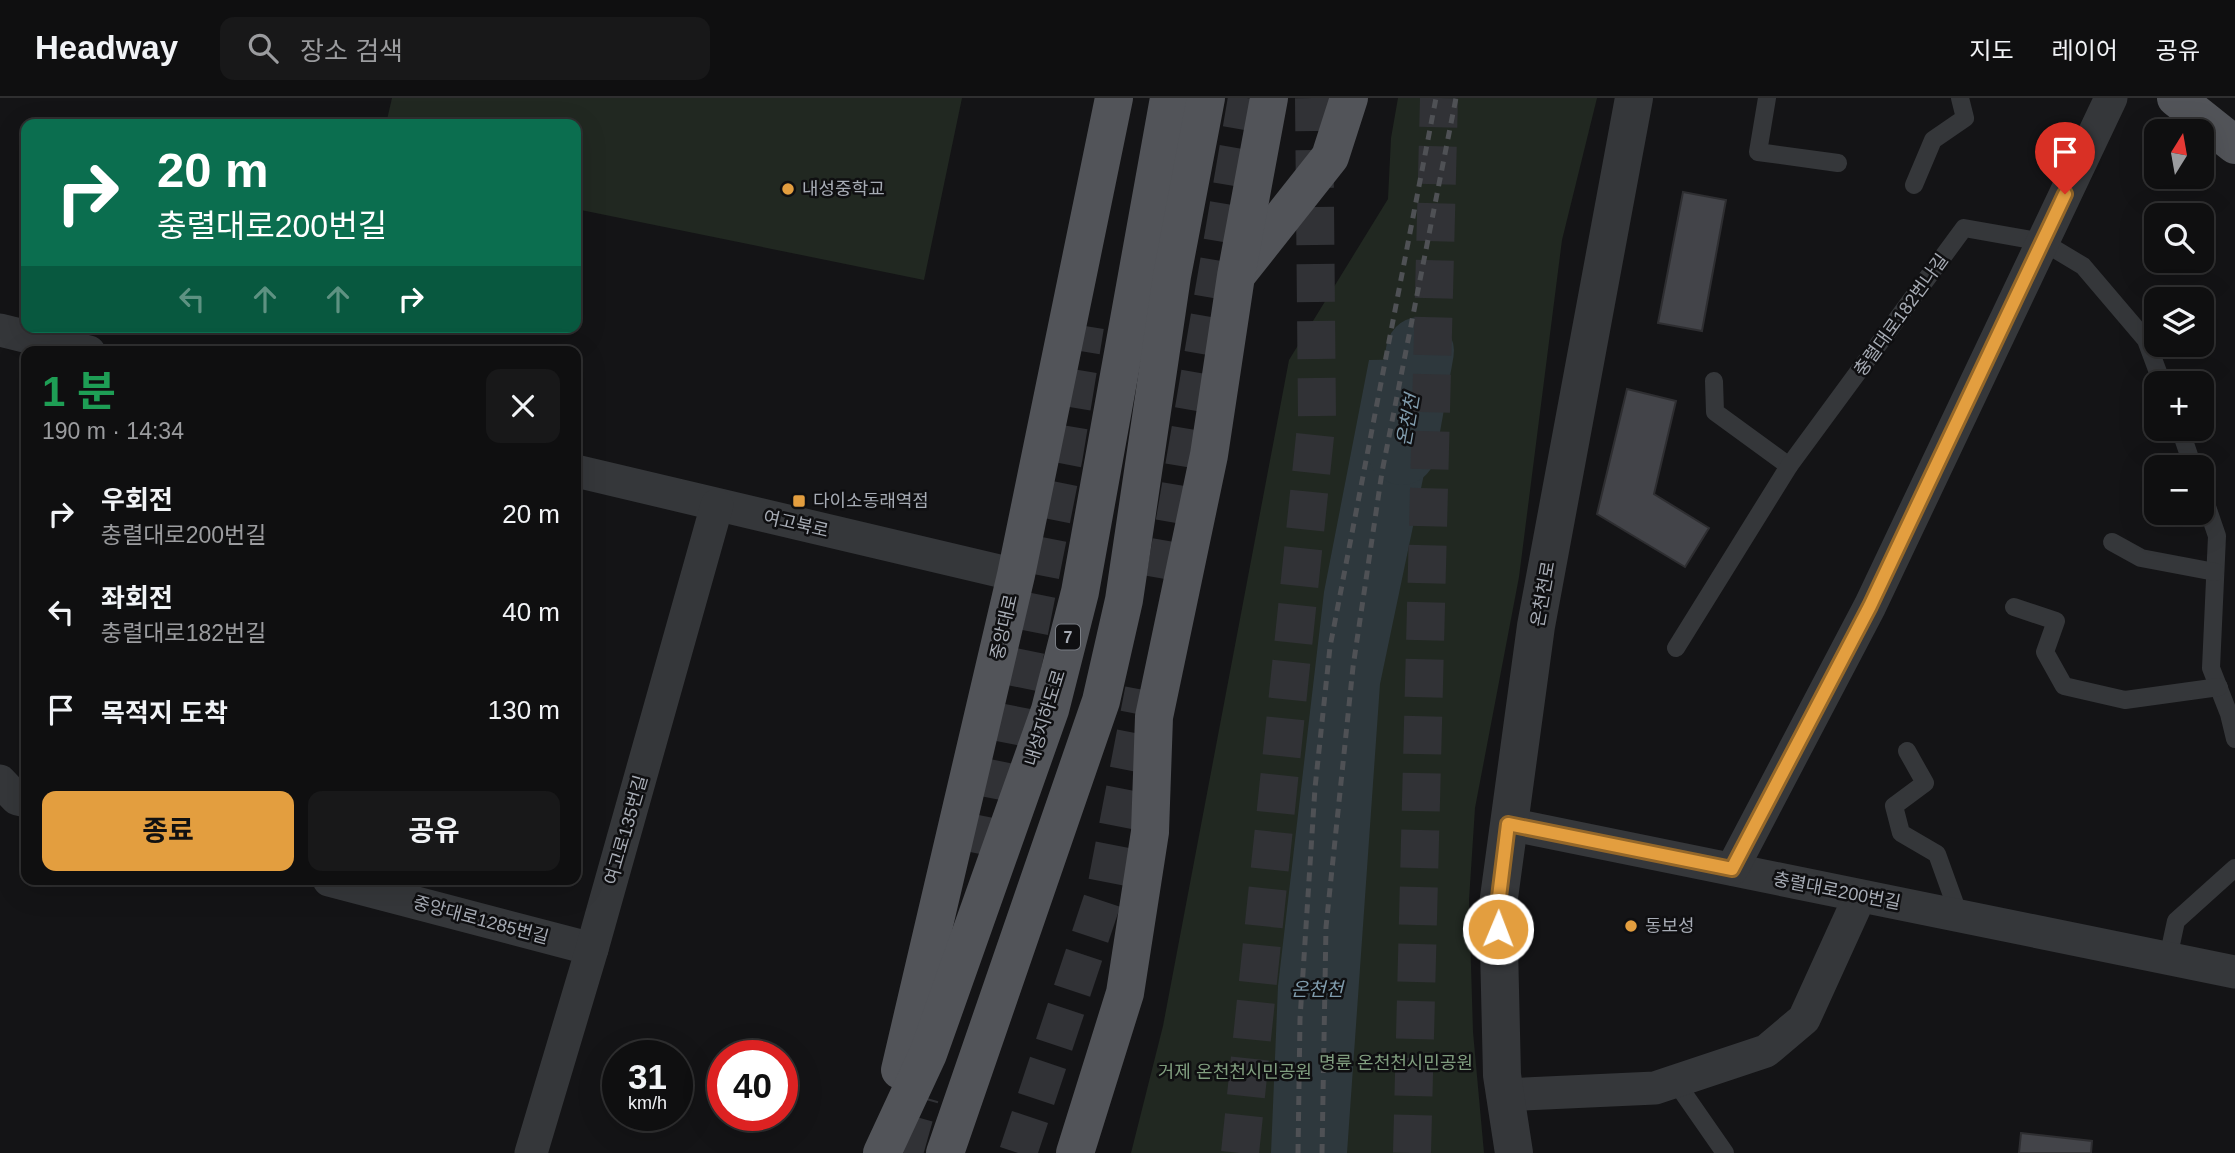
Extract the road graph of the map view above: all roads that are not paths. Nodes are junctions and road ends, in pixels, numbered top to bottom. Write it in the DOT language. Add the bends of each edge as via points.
graph roads {
  1 [pos="1114,98"];
  2 [pos="1169,98"];
  3 [pos="1206,98"];
  4 [pos="1269,98"];
  5 [pos="1349,98"];
  6 [pos="1634,98"];
  7 [pos="1767,98"];
  8 [pos="1960,98"];
  9 [pos="2111,98"];
  10 [pos="2176,98"];
  11 [pos="2235,145"];
  12 [pos="1838,163"];
  13 [pos="1914,185"];
  14 [pos="2043,242"];
  15 [pos="1236,276"];
  16 [pos="0,330"];
  17 [pos="65,346"];
  18 [pos="2158,371"];
  19 [pos="1714,381"];
  20 [pos="1789,466"];
  21 [pos="581,472"];
  22 [pos="717,505"];
  23 [pos="2213,525"];
  24 [pos="2112,542"];
  25 [pos="2215,572"];
  26 [pos="1016,575"];
  27 [pos="2014,607"];
  28 [pos="1676,648"];
  29 [pos="2219,687"];
  30 [pos="2235,739"];
  31 [pos="1907,751"];
  32 [pos="0,780"];
  33 [pos="21,800"];
  34 [pos="1508,824"];
  35 [pos="2235,867"];
  36 [pos="1732,869"];
  37 [pos="348,885"];
  38 [pos="1860,896"];
  39 [pos="1959,915"];
  40 [pos="592,949"];
  41 [pos="2168,958"];
  42 [pos="2235,972"];
  43 [pos="1675,1081"];
  44 [pos="1503,1095"];
  45 [pos="531,1153"];
  46 [pos="881,1153"];
  47 [pos="945,1153"];
  48 [pos="1075,1153"];
  49 [pos="1514,1153"];
  50 [pos="1725,1153"];
  1 -- 26 [label="main road, 중앙대로"];
  2 -- 46 [label="main road, 내성지하도로 / 7" via="1080,592 1050,709 928,1054"];
  3 -- 47 [label="main road" via="1172,276 1124,600 1101,701"];
  4 -- 15 [label="main road"];
  5 -- 15 [label="main road" via="1330,157"];
  6 -- 34 [label="street, 온천천로" via="1536,626"];
  7 -- 12 [label="lane" via="1758,152"];
  8 -- 13 [label="lane" via="1965,118 1933,140"];
  9 -- 14 [label="street"];
  10 -- 11 [label="main road"];
  14 -- 18 [label="lane" via="2083,267 2146,340"];
  14 -- 20 [label="lane, 충렬대로182번나길" via="1964,228"];
  14 -- 36 [label="street" via="1870,606"];
  15 -- 48 [label="main road" via="1209,455 1154,717 1150,832 1125,993"];
  16 -- 17 [label="street"];
  19 -- 20 [label="lane" via="1715,412"];
  20 -- 28 [label="lane, 충렬대로182번나길"];
  21 -- 22 [label="street, 여고북로"];
  22 -- 26 [label="street, 여고북로"];
  22 -- 40 [label="street, 여고로135번길"];
  23 -- 25 [label="lane"];
  24 -- 25 [label="lane" via="2141,558"];
  25 -- 29 [label="lane" via="2211,668"];
  26 -- 46 [label="main road, 중앙대로"];
  27 -- 29 [label="lane" via="2056,621 2045,652 2064,686 2125,700"];
  29 -- 30 [label="lane"];
  31 -- 39 [label="lane" via="1925,783 1894,806 1901,833 1937,854"];
  32 -- 33 [label="street"];
  34 -- 36 [label="street, 충렬대로200번길"];
  34 -- 44 [label="street, 온천천로" via="1498,905"];
  35 -- 41 [label="lane" via="2176,921"];
  36 -- 38 [label="street, 충렬대로200번길"];
  37 -- 40 [label="street, 중앙대로1285번길"];
  38 -- 39 [label="street, 충렬대로200번길"];
  38 -- 43 [label="street" via="1804,1019 1766,1051"];
  39 -- 41 [label="street, 충렬대로200번길"];
  40 -- 45 [label="street, 여고로135번길"];
  41 -- 42 [label="street, 충렬대로200번길"];
  43 -- 44 [label="street" via="1655,1087"];
  43 -- 50 [label="lane"];
  44 -- 49 [label="street, 온천천로"];
}
